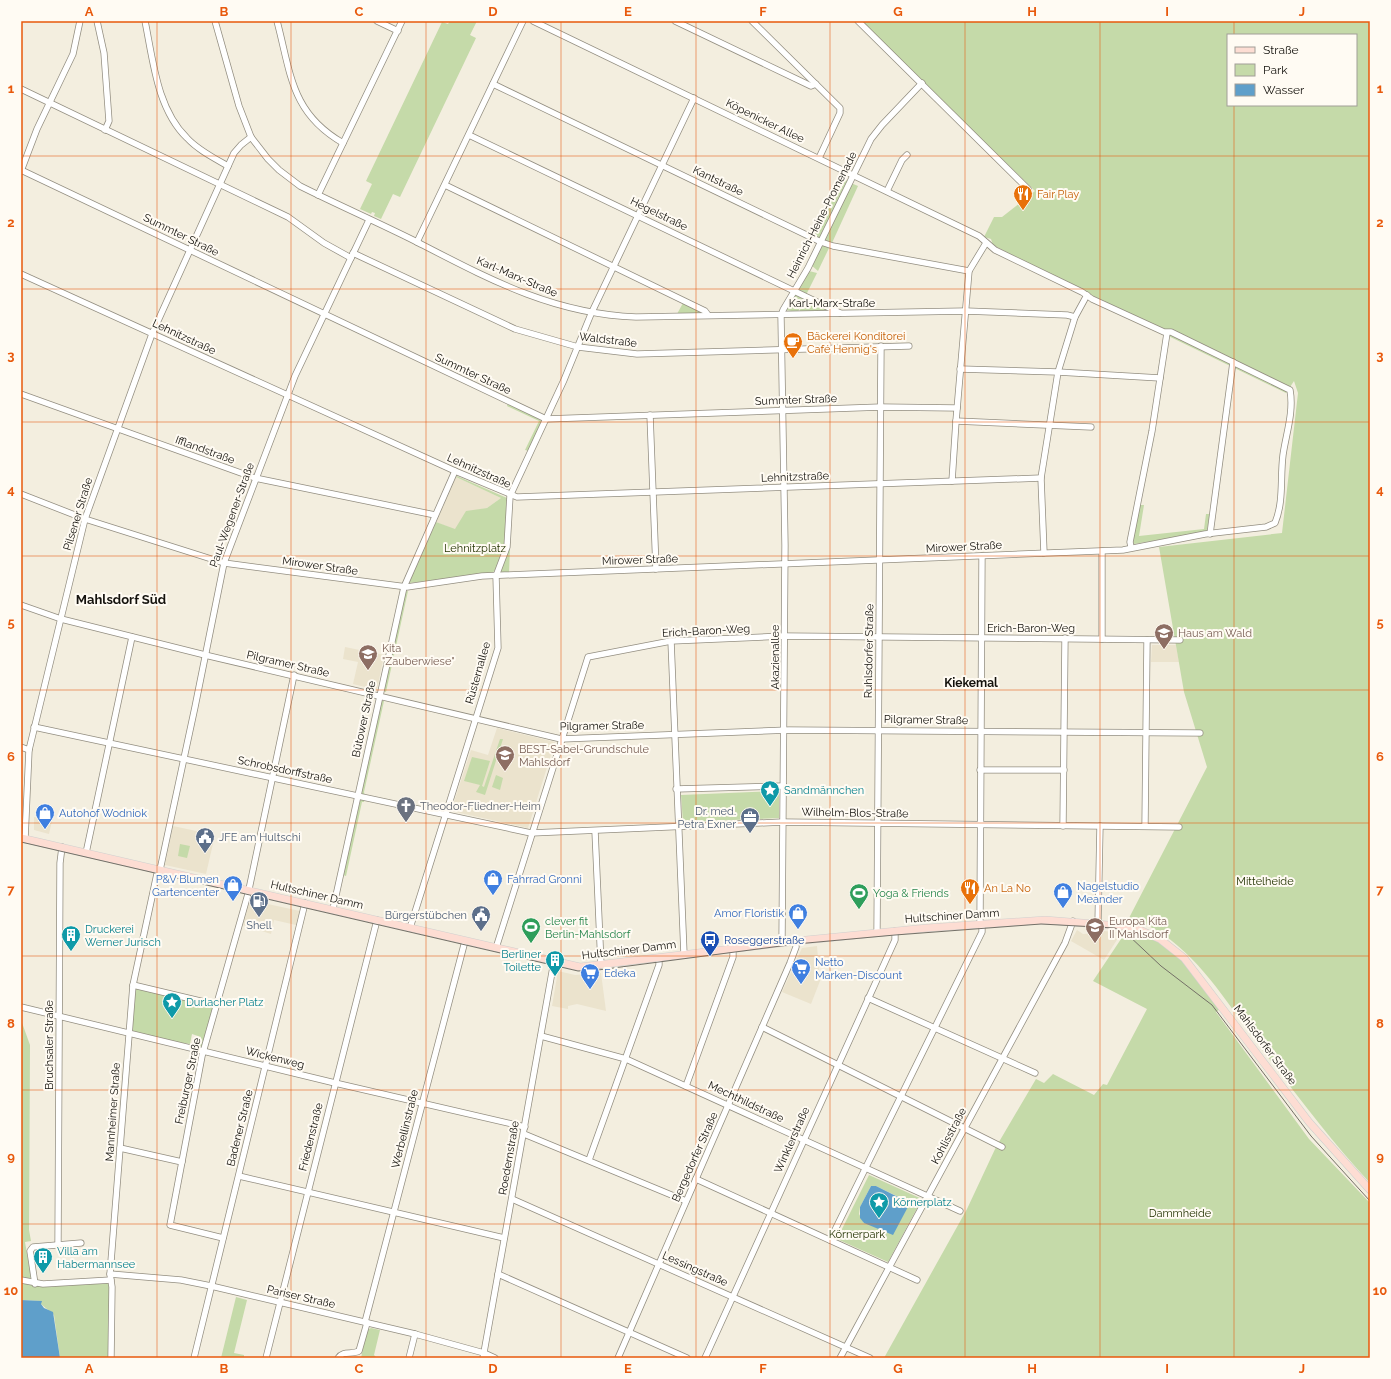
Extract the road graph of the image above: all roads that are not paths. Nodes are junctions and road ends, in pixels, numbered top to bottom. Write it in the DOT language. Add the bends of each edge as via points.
graph roads {
  1 [pos="80,21"];
  2 [pos="97,21"];
  3 [pos="145,21"];
  4 [pos="215,21"];
  5 [pos="277,21"];
  6 [pos="377,21"];
  7 [pos="402,21"];
  8 [pos="524,21"];
  9 [pos="533,21"];
  10 [pos="675,21"];
  11 [pos="752,21"];
  12 [pos="858,21"];
  13 [pos="398,31"];
  14 [pos="922,83"];
  15 [pos="493,84"];
  16 [pos="816,84"];
  17 [pos="21,89"];
  18 [pos="694,98"];
  19 [pos="50,103"];
  20 [pos="105,130"];
  21 [pos="468,135"];
  22 [pos="251,137"];
  23 [pos="344,142"];
  24 [pos="907,156"];
  25 [pos="819,158"];
  26 [pos="662,165"];
  27 [pos="228,166"];
  28 [pos="21,170"];
  29 [pos="853,175"];
  30 [pos="219,184"];
  31 [pos="445,185"];
  32 [pos="1028,189"];
  33 [pos="886,191"];
  34 [pos="318,195"];
  35 [pos="638,215"];
  36 [pos="369,220"];
  37 [pos="417,242"];
  38 [pos="821,242"];
  39 [pos="986,243"];
  40 [pos="189,250"];
  41 [pos="352,255"];
  42 [pos="613,267"];
  43 [pos="969,272"];
  44 [pos="21,274"];
  45 [pos="795,292"];
  46 [pos="1087,295"];
  47 [pos="966,311"];
  48 [pos="840,313"];
  49 [pos="324,314"];
  50 [pos="591,314"];
  51 [pos="782,314"];
  52 [pos="708,315"];
  53 [pos="1074,317"];
  54 [pos="1167,333"];
  55 [pos="152,334"];
  56 [pos="881,346"];
  57 [pos="909,346"];
  58 [pos="578,347"];
  59 [pos="781,350"];
  60 [pos="1233,362"];
  61 [pos="960,369"];
  62 [pos="1058,372"];
  63 [pos="782,373"];
  64 [pos="1160,378"];
  65 [pos="21,394"];
  66 [pos="288,395"];
  67 [pos="881,407"];
  68 [pos="957,408"];
  69 [pos="783,411"];
  70 [pos="650,415"];
  71 [pos="546,420"];
  72 [pos="956,421"];
  73 [pos="1050,424"];
  74 [pos="1091,427"];
  75 [pos="117,429"];
  76 [pos="455,471"];
  77 [pos="256,478"];
  78 [pos="1041,478"];
  79 [pos="952,481"];
  80 [pos="881,484"];
  81 [pos="785,488"];
  82 [pos="653,492"];
  83 [pos="21,494"];
  84 [pos="510,496"];
  85 [pos="435,515"];
  86 [pos="85,519"];
  87 [pos="1272,526"];
  88 [pos="1210,534"];
  89 [pos="1131,547"];
  90 [pos="1102,551"];
  91 [pos="1044,553"];
  92 [pos="982,556"];
  93 [pos="880,560"];
  94 [pos="224,563"];
  95 [pos="785,564"];
  96 [pos="656,569"];
  97 [pos="496,576"];
  98 [pos="404,587"];
  99 [pos="21,605"];
  100 [pos="61,619"];
  101 [pos="785,636"];
  102 [pos="132,637"];
  103 [pos="880,638"];
  104 [pos="982,638"];
  105 [pos="1065,638"];
  106 [pos="1102,639"];
  107 [pos="1147,640"];
  108 [pos="1180,640"];
  109 [pos="671,641"];
  110 [pos="205,655"];
  111 [pos="294,675"];
  112 [pos="380,696"];
  113 [pos="476,718"];
  114 [pos="34,727"];
  115 [pos="784,730"];
  116 [pos="878,730"];
  117 [pos="980,731"];
  118 [pos="1064,731"];
  119 [pos="1146,733"];
  120 [pos="1200,733"];
  121 [pos="674,734"];
  122 [pos="561,739"];
  123 [pos="110,743"];
  124 [pos="21,747"];
  125 [pos="29,750"];
  126 [pos="184,759"];
  127 [pos="980,770"];
  128 [pos="1064,770"];
  129 [pos="271,778"];
  130 [pos="784,786"];
  131 [pos="676,789"];
  132 [pos="358,796"];
  133 [pos="445,815"];
  134 [pos="783,822"];
  135 [pos="877,824"];
  136 [pos="979,825"];
  137 [pos="1063,826"];
  138 [pos="1100,826"];
  139 [pos="1145,826"];
  140 [pos="678,827"];
  141 [pos="1178,827"];
  142 [pos="595,831"];
  143 [pos="531,833"];
  144 [pos="23,838"];
  145 [pos="62,847"];
  146 [pos="86,853"];
  147 [pos="159,870"];
  148 [pos="248,890"];
  149 [pos="305,903"];
  150 [pos="333,909"];
  151 [pos="377,920"];
  152 [pos="1073,921"];
  153 [pos="1098,923"];
  154 [pos="981,924"];
  155 [pos="1133,926"];
  156 [pos="410,928"];
  157 [pos="895,931"];
  158 [pos="877,933"];
  159 [pos="465,940"];
  160 [pos="796,941"];
  161 [pos="782,942"];
  162 [pos="496,948"];
  163 [pos="733,948"];
  164 [pos="684,954"];
  165 [pos="659,958"];
  166 [pos="554,962"];
  167 [pos="601,966"];
  168 [pos="133,985"];
  169 [pos="868,998"];
  170 [pos="217,1005"];
  171 [pos="21,1007"];
  172 [pos="59,1015"];
  173 [pos="762,1027"];
  174 [pos="935,1028"];
  175 [pos="129,1033"];
  176 [pos="541,1036"];
  177 [pos="203,1051"];
  178 [pos="1002,1058"];
  179 [pos="626,1059"];
  180 [pos="837,1065"];
  181 [pos="266,1066"];
  182 [pos="1035,1073"];
  183 [pos="335,1083"];
  184 [pos="686,1086"];
  185 [pos="901,1096"];
  186 [pos="422,1103"];
  187 [pos="728,1105"];
  188 [pos="525,1127"];
  189 [pos="965,1129"];
  190 [pos="524,1134"];
  191 [pos="803,1140"];
  192 [pos="1002,1147"];
  193 [pos="120,1148"];
  194 [pos="589,1160"];
  195 [pos="182,1162"];
  196 [pos="865,1168"];
  197 [pos="239,1176"];
  198 [pos="696,1179"];
  199 [pos="1370,1190"];
  200 [pos="307,1193"];
  201 [pos="928,1196"];
  202 [pos="512,1199"];
  203 [pos="686,1201"];
  204 [pos="960,1211"];
  205 [pos="394,1213"];
  206 [pos="770,1213"];
  207 [pos="224,1238"];
  208 [pos="504,1238"];
  209 [pos="830,1240"];
  210 [pos="81,1243"];
  211 [pos="58,1244"];
  212 [pos="659,1263"];
  213 [pos="889,1267"];
  214 [pos="110,1274"];
  215 [pos="498,1274"];
  216 [pos="21,1280"];
  217 [pos="111,1280"];
  218 [pos="917,1280"];
  219 [pos="35,1284"];
  220 [pos="211,1286"];
  221 [pos="732,1296"];
  222 [pos="280,1302"];
  223 [pos="366,1322"];
  224 [pos="629,1332"];
  225 [pos="415,1334"];
  226 [pos="846,1347"];
  227 [pos="483,1356"];
  228 [pos="111,1358"];
  229 [pos="194,1358"];
  230 [pos="266,1358"];
  231 [pos="338,1358"];
  232 [pos="409,1358"];
  233 [pos="495,1358"];
  234 [pos="618,1358"];
  235 [pos="687,1358"];
  236 [pos="705,1358"];
  237 [pos="840,1358"];
  238 [pos="870,1358"];
  1 -- 19 [label="street" via="74,54"];
  2 -- 20 [label="street" via="104,53 109,121"];
  3 -- 27 [label="street" via="162,95 176,125 196,146"];
  4 -- 22 [label="street, Karl-Marx-Straße" via="239,106"];
  5 -- 23 [label="street" via="302,105 320,127"];
  6 -- 13 [label="street"];
  7 -- 13 [label="street"];
  8 -- 15 [label="street"];
  9 -- 18 [label="street, Köpenicker Allee"];
  10 -- 16 [label="street" via="811,86"];
  11 -- 16 [label="street"];
  12 -- 14 [label="street"];
  13 -- 23 [label="street"];
  14 -- 29 [label="street, Heinrich-Heine-Promenade" via="876,132"];
  14 -- 32 [label="street"];
  15 -- 21 [label="street"];
  15 -- 26 [label="street, Kantstraße"];
  16 -- 25 [label="street" via="841,110"];
  17 -- 19 [label="street, Waldstraße"];
  18 -- 25 [label="street, Köpenicker Allee"];
  18 -- 26 [label="street, Rüsternallee"];
  19 -- 20 [label="street, Waldstraße"];
  19 -- 28 [label="street"];
  20 -- 30 [label="street, Waldstraße"];
  21 -- 31 [label="street"];
  21 -- 35 [label="street, Hegelstraße"];
  22 -- 27 [label="street, Pilsener Straße" via="241,145"];
  22 -- 34 [label="street, Karl-Marx-Straße" via="284,175"];
  23 -- 34 [label="street"];
  24 -- 33 [label="street" via="902,160"];
  25 -- 29 [label="street, Köpenicker Allee"];
  26 -- 35 [label="street, Rüsternallee"];
  26 -- 38 [label="street, Kantstraße"];
  27 -- 30 [label="street, Pilsener Straße"];
  28 -- 40 [label="street, Summter Straße"];
  29 -- 33 [label="street, Köpenicker Allee"];
  29 -- 38 [label="street, Heinrich-Heine-Promenade"];
  30 -- 40 [label="street, Pilsener Straße"];
  30 -- 41 [label="street, Waldstraße" via="288,217 324,243"];
  31 -- 37 [label="street"];
  31 -- 42 [label="street"];
  33 -- 39 [label="street, Köpenicker Allee" via="979,236"];
  34 -- 36 [label="street, Karl-Marx-Straße"];
  35 -- 42 [label="street, Rüsternallee"];
  35 -- 45 [label="street, Hegelstraße"];
  36 -- 37 [label="street, Karl-Marx-Straße"];
  36 -- 41 [label="street, Paul-Wegener-Straße"];
  37 -- 50 [label="street, Karl-Marx-Straße" via="532,296"];
  38 -- 43 [label="street, Kantstraße"];
  38 -- 45 [label="street, Heinrich-Heine-Promenade"];
  39 -- 43 [label="street"];
  39 -- 46 [label="street, Köpenicker Allee" via="995,250"];
  40 -- 49 [label="street, Summter Straße"];
  40 -- 55 [label="street, Pilsener Straße"];
  41 -- 49 [label="street, Paul-Wegener-Straße"];
  41 -- 58 [label="street, Waldstraße" via="515,329"];
  42 -- 50 [label="street, Rüsternallee"];
  42 -- 52 [label="street" via="705,311"];
  43 -- 47 [label="street"];
  44 -- 55 [label="street, Lehnitzstraße"];
  45 -- 48 [label="street, Hegelstraße"];
  45 -- 51 [label="street, Heinrich-Heine-Promenade"];
  46 -- 53 [label="street"];
  46 -- 54 [label="street, Köpenicker Allee"];
  47 -- 48 [label="street, Karl-Marx-Straße"];
  47 -- 53 [label="street, Karl-Marx-Straße"];
  47 -- 61 [label="street"];
  48 -- 51 [label="street, Karl-Marx-Straße"];
  49 -- 66 [label="street, Paul-Wegener-Straße"];
  49 -- 71 [label="street, Summter Straße"];
  50 -- 52 [label="street, Karl-Marx-Straße" via="652,318"];
  50 -- 58 [label="street, Rüsternallee"];
  51 -- 52 [label="street, Karl-Marx-Straße"];
  51 -- 59 [label="street, Heinrich-Heine-Promenade"];
  53 -- 62 [label="street"];
  54 -- 60 [label="street, Köpenicker Allee" via="1172,332"];
  54 -- 64 [label="street"];
  55 -- 66 [label="street, Lehnitzstraße"];
  55 -- 75 [label="street, Pilsener Straße"];
  56 -- 57 [label="street, Waldstraße"];
  56 -- 59 [label="street, Waldstraße"];
  56 -- 67 [label="street, Ruhlsdorfer Straße"];
  58 -- 59 [label="street, Waldstraße" via="637,354"];
  58 -- 71 [label="street, Rüsternallee"];
  59 -- 63 [label="street, Heinrich-Heine-Promenade"];
  60 -- 87 [label="street, Köpenicker Allee" via="1290,390 1291,410 1283,460 1281,495 1277,518"];
  60 -- 88 [label="street"];
  61 -- 62 [label="street"];
  61 -- 68 [label="street"];
  62 -- 64 [label="street"];
  62 -- 73 [label="street"];
  63 -- 69 [label="street, Akazienallee"];
  64 -- 89 [label="street"];
  65 -- 75 [label="street, Ifflandstraße"];
  66 -- 76 [label="street, Lehnitzstraße"];
  66 -- 77 [label="street, Paul-Wegener-Straße"];
  67 -- 68 [label="street, Summter Straße"];
  67 -- 69 [label="street, Summter Straße"];
  67 -- 80 [label="street, Ruhlsdorfer Straße"];
  68 -- 72 [label="street"];
  69 -- 70 [label="street, Summter Straße"];
  69 -- 81 [label="street, Akazienallee"];
  70 -- 71 [label="street, Summter Straße"];
  70 -- 82 [label="street"];
  71 -- 84 [label="street, Rüsternallee"];
  72 -- 73 [label="street"];
  72 -- 79 [label="street"];
  73 -- 74 [label="street"];
  73 -- 78 [label="street"];
  75 -- 77 [label="street, Ifflandstraße"];
  75 -- 86 [label="street, Pilsener Straße"];
  76 -- 84 [label="street, Lehnitzstraße"];
  76 -- 85 [label="street, Bütower Straße"];
  77 -- 85 [label="street, Ifflandstraße"];
  77 -- 94 [label="street, Paul-Wegener-Straße"];
  78 -- 79 [label="street, Lehnitzstraße"];
  78 -- 91 [label="street"];
  79 -- 80 [label="street, Lehnitzstraße"];
  80 -- 81 [label="street, Lehnitzstraße"];
  80 -- 93 [label="street, Ruhlsdorfer Straße"];
  81 -- 82 [label="street, Lehnitzstraße"];
  81 -- 95 [label="street, Akazienallee"];
  82 -- 84 [label="street, Lehnitzstraße"];
  82 -- 96 [label="street"];
  83 -- 86 [label="street, Mirower Straße"];
  84 -- 97 [label="street, Rüsternallee" via="507,547"];
  85 -- 98 [label="street, Bütower Straße"];
  86 -- 94 [label="street, Mirower Straße"];
  86 -- 100 [label="street, Pilsener Straße"];
  87 -- 88 [label="street, Mirower Straße"];
  88 -- 89 [label="street, Mirower Straße"];
  89 -- 90 [label="street, Mirower Straße"];
  90 -- 91 [label="street, Mirower Straße"];
  90 -- 106 [label="street"];
  91 -- 92 [label="street, Mirower Straße"];
  92 -- 93 [label="street, Mirower Straße"];
  92 -- 104 [label="street"];
  93 -- 95 [label="street, Mirower Straße"];
  93 -- 103 [label="street, Ruhlsdorfer Straße"];
  94 -- 98 [label="street, Mirower Straße"];
  94 -- 110 [label="street, Paul-Wegener-Straße"];
  95 -- 96 [label="street, Mirower Straße"];
  95 -- 101 [label="street, Akazienallee"];
  96 -- 97 [label="street, Mirower Straße"];
  97 -- 98 [label="street, Mirower Straße"];
  97 -- 113 [label="street, Rüsternallee" via="498,648"];
  98 -- 112 [label="street, Bütower Straße"];
  99 -- 100 [label="street, Pilgramer Straße"];
  100 -- 102 [label="street, Pilgramer Straße"];
  100 -- 114 [label="street, Pilsener Straße"];
  101 -- 103 [label="street, Erich-Baron-Weg"];
  101 -- 109 [label="street, Erich-Baron-Weg"];
  101 -- 115 [label="street, Akazienallee"];
  102 -- 110 [label="street, Pilgramer Straße"];
  102 -- 123 [label="street"];
  103 -- 104 [label="street, Erich-Baron-Weg"];
  103 -- 116 [label="street, Ruhlsdorfer Straße"];
  104 -- 105 [label="street, Erich-Baron-Weg"];
  104 -- 117 [label="street"];
  105 -- 106 [label="street, Erich-Baron-Weg"];
  105 -- 118 [label="street"];
  106 -- 107 [label="street, Erich-Baron-Weg"];
  107 -- 108 [label="street, Erich-Baron-Weg"];
  107 -- 119 [label="street"];
  109 -- 121 [label="street"];
  109 -- 122 [label="street, Erich-Baron-Weg" via="588,657"];
  110 -- 111 [label="street, Pilgramer Straße"];
  110 -- 126 [label="street, Paul-Wegener-Straße"];
  111 -- 112 [label="street, Pilgramer Straße"];
  111 -- 129 [label="street, Freiburger Straße"];
  112 -- 113 [label="street, Pilgramer Straße"];
  112 -- 132 [label="street, Bütower Straße"];
  113 -- 122 [label="street, Pilgramer Straße"];
  113 -- 133 [label="street, Rüsternallee"];
  114 -- 123 [label="street, Schrobsdorffstraße"];
  114 -- 125 [label="street, Pilsener Straße"];
  115 -- 116 [label="street, Pilgramer Straße"];
  115 -- 121 [label="street, Pilgramer Straße"];
  115 -- 130 [label="street, Akazienallee"];
  116 -- 117 [label="street, Pilgramer Straße"];
  116 -- 135 [label="street, Ruhlsdorfer Straße"];
  117 -- 118 [label="street, Pilgramer Straße"];
  117 -- 127 [label="street"];
  118 -- 119 [label="street, Pilgramer Straße"];
  118 -- 128 [label="street"];
  119 -- 120 [label="street, Pilgramer Straße"];
  119 -- 139 [label="street"];
  121 -- 122 [label="street, Pilgramer Straße"];
  121 -- 131 [label="street"];
  122 -- 143 [label="street, Erich-Baron-Weg"];
  123 -- 126 [label="street, Schrobsdorffstraße"];
  123 -- 146 [label="street"];
  124 -- 125 [label="street"];
  125 -- 144 [label="street, Pilsener Straße"];
  126 -- 129 [label="street, Schrobsdorffstraße"];
  126 -- 147 [label="street, Paul-Wegener-Straße"];
  127 -- 128 [label="street"];
  127 -- 136 [label="street"];
  128 -- 137 [label="street"];
  129 -- 132 [label="street, Schrobsdorffstraße"];
  129 -- 148 [label="street, Freiburger Straße"];
  130 -- 131 [label="street"];
  130 -- 134 [label="street, Akazienallee"];
  131 -- 140 [label="street"];
  132 -- 133 [label="street, Schrobsdorffstraße"];
  132 -- 150 [label="street, Bütower Straße"];
  133 -- 143 [label="street, Schrobsdorffstraße"];
  133 -- 156 [label="street, Rüsternallee"];
  134 -- 135 [label="street, Wilhelm-Blos-Straße"];
  134 -- 140 [label="street, Wilhelm-Blos-Straße"];
  134 -- 161 [label="street, Akazienallee"];
  135 -- 136 [label="street, Wilhelm-Blos-Straße"];
  135 -- 158 [label="street, Ruhlsdorfer Straße"];
  136 -- 137 [label="street, Wilhelm-Blos-Straße"];
  136 -- 154 [label="street"];
  137 -- 138 [label="street, Wilhelm-Blos-Straße"];
  138 -- 139 [label="street, Wilhelm-Blos-Straße"];
  138 -- 153 [label="street"];
  139 -- 141 [label="street, Wilhelm-Blos-Straße"];
  140 -- 142 [label="street, Wilhelm-Blos-Straße"];
  140 -- 164 [label="street"];
  142 -- 143 [label="street, Wilhelm-Blos-Straße"];
  142 -- 167 [label="street"];
  143 -- 162 [label="street, Erich-Baron-Weg"];
  144 -- 145 [label="main road, Hultschiner Damm"];
  145 -- 146 [label="main road, Hultschiner Damm"];
  145 -- 172 [label="street, Bruchsaler Straße"];
  146 -- 147 [label="main road, Hultschiner Damm"];
  147 -- 148 [label="main road, Hultschiner Damm"];
  147 -- 168 [label="street, Mannheimer Straße"];
  148 -- 149 [label="main road, Hultschiner Damm"];
  148 -- 170 [label="street, Freiburger Straße"];
  149 -- 150 [label="main road, Hultschiner Damm"];
  149 -- 181 [label="street, Badener Straße"];
  150 -- 151 [label="main road, Hultschiner Damm"];
  151 -- 156 [label="main road, Hultschiner Damm"];
  151 -- 183 [label="street, Friedenstraße"];
  152 -- 153 [label="main road, Hultschiner Damm"];
  152 -- 154 [label="main road, Hultschiner Damm"];
  152 -- 178 [label="street, Kohlisstraße" via="1065,943"];
  153 -- 155 [label="main road, Hultschiner Damm"];
  154 -- 157 [label="main road, Hultschiner Damm"];
  154 -- 174 [label="street" via="982,932"];
  155 -- 199 [label="main road, Mahlsdorfer Straße" via="1160,938 1184,958 1309,1122"];
  156 -- 159 [label="main road, Hultschiner Damm"];
  157 -- 158 [label="main road, Hultschiner Damm"];
  157 -- 169 [label="street, Winklerstraße" via="895,940"];
  158 -- 160 [label="main road, Hultschiner Damm"];
  159 -- 162 [label="main road, Hultschiner Damm"];
  159 -- 186 [label="street, Werbellinstraße"];
  160 -- 161 [label="main road, Hultschiner Damm"];
  160 -- 173 [label="street, Bergedorfer Straße" via="793,956"];
  161 -- 163 [label="main road, Hultschiner Damm"];
  162 -- 166 [label="main road, Hultschiner Damm"];
  163 -- 164 [label="main road, Hultschiner Damm"];
  163 -- 184 [label="street"];
  164 -- 165 [label="main road, Hultschiner Damm"];
  165 -- 167 [label="main road, Hultschiner Damm"];
  165 -- 179 [label="street"];
  166 -- 167 [label="main road, Hultschiner Damm" via="580,967"];
  166 -- 176 [label="street, Roedernstraße"];
  168 -- 170 [label="street"];
  168 -- 175 [label="street, Mannheimer Straße"];
  169 -- 174 [label="street"];
  169 -- 180 [label="street, Winklerstraße"];
  170 -- 177 [label="street, Freiburger Straße"];
  171 -- 172 [label="street, Wickenweg"];
  172 -- 175 [label="street, Wickenweg"];
  172 -- 211 [label="street, Bruchsaler Straße"];
  173 -- 180 [label="street"];
  173 -- 187 [label="street, Bergedorfer Straße"];
  174 -- 178 [label="street"];
  174 -- 185 [label="street"];
  175 -- 177 [label="street, Wickenweg"];
  175 -- 193 [label="street, Mannheimer Straße"];
  176 -- 179 [label="street, Mechthildstraße"];
  176 -- 188 [label="street, Roedernstraße"];
  177 -- 181 [label="street, Wickenweg"];
  177 -- 195 [label="street, Freiburger Straße"];
  178 -- 182 [label="street"];
  178 -- 189 [label="street, Kohlisstraße"];
  179 -- 184 [label="street, Mechthildstraße"];
  179 -- 194 [label="street"];
  180 -- 185 [label="street"];
  180 -- 191 [label="street, Winklerstraße"];
  181 -- 183 [label="street, Wickenweg"];
  181 -- 197 [label="street, Badener Straße"];
  183 -- 186 [label="street, Wickenweg"];
  183 -- 200 [label="street, Friedenstraße"];
  184 -- 187 [label="street, Mechthildstraße"];
  185 -- 189 [label="street"];
  185 -- 196 [label="street"];
  186 -- 188 [label="street, Wickenweg"];
  186 -- 205 [label="street, Werbellinstraße"];
  187 -- 191 [label="street, Mechthildstraße"];
  187 -- 198 [label="street, Bergedorfer Straße"];
  188 -- 190 [label="street, Roedernstraße"];
  189 -- 192 [label="street"];
  189 -- 201 [label="street, Kohlisstraße"];
  190 -- 194 [label="street"];
  190 -- 202 [label="street, Roedernstraße"];
  191 -- 196 [label="street, Mechthildstraße"];
  191 -- 206 [label="street, Winklerstraße"];
  193 -- 195 [label="street"];
  193 -- 214 [label="street, Mannheimer Straße"];
  194 -- 203 [label="street"];
  195 -- 207 [label="street, Freiburger Straße" via="170,1225"];
  196 -- 201 [label="street, Mechthildstraße"];
  196 -- 209 [label="street"];
  197 -- 200 [label="street"];
  197 -- 207 [label="street, Badener Straße"];
  198 -- 203 [label="street, Bergedorfer Straße"];
  198 -- 206 [label="street"];
  200 -- 205 [label="street"];
  200 -- 222 [label="street, Friedenstraße"];
  201 -- 204 [label="street, Mechthildstraße"];
  201 -- 213 [label="street, Kohlisstraße"];
  202 -- 208 [label="street, Roedernstraße"];
  202 -- 212 [label="street, Lessingstraße"];
  203 -- 212 [label="street, Bergedorfer Straße"];
  205 -- 208 [label="street"];
  205 -- 223 [label="street, Werbellinstraße"];
  206 -- 209 [label="street"];
  206 -- 221 [label="street, Winklerstraße"];
  207 -- 220 [label="street, Badener Straße"];
  208 -- 215 [label="street, Roedernstraße"];
  209 -- 213 [label="street"];
  210 -- 211 [label="street"];
  211 -- 219 [label="street" via="33,1247 30,1251"];
  212 -- 221 [label="street, Lessingstraße"];
  212 -- 224 [label="street, Bergedorfer Straße"];
  213 -- 218 [label="street"];
  213 -- 226 [label="street, Kohlisstraße"];
  214 -- 217 [label="street, Mannheimer Straße"];
  214 -- 220 [label="street, Pariser Straße" via="181,1280"];
  215 -- 224 [label="street"];
  215 -- 227 [label="street, Roedernstraße"];
  216 -- 219 [label="street"];
  217 -- 219 [label="street"];
  217 -- 228 [label="street, Mannheimer Straße"];
  220 -- 222 [label="street, Pariser Straße"];
  220 -- 229 [label="street, Badener Straße"];
  221 -- 226 [label="street, Lessingstraße"];
  221 -- 236 [label="street, Winklerstraße"];
  222 -- 223 [label="street, Pariser Straße"];
  222 -- 230 [label="street, Friedenstraße"];
  223 -- 225 [label="street, Pariser Straße"];
  223 -- 231 [label="street, Werbellinstraße" via="359,1351 343,1353"];
  224 -- 234 [label="street, Bergedorfer Straße"];
  224 -- 235 [label="street"];
  225 -- 227 [label="street, Pariser Straße"];
  225 -- 232 [label="street"];
  226 -- 237 [label="street, Kohlisstraße"];
  226 -- 238 [label="street, Lessingstraße"];
  227 -- 233 [label="street, Pariser Straße"];
}
